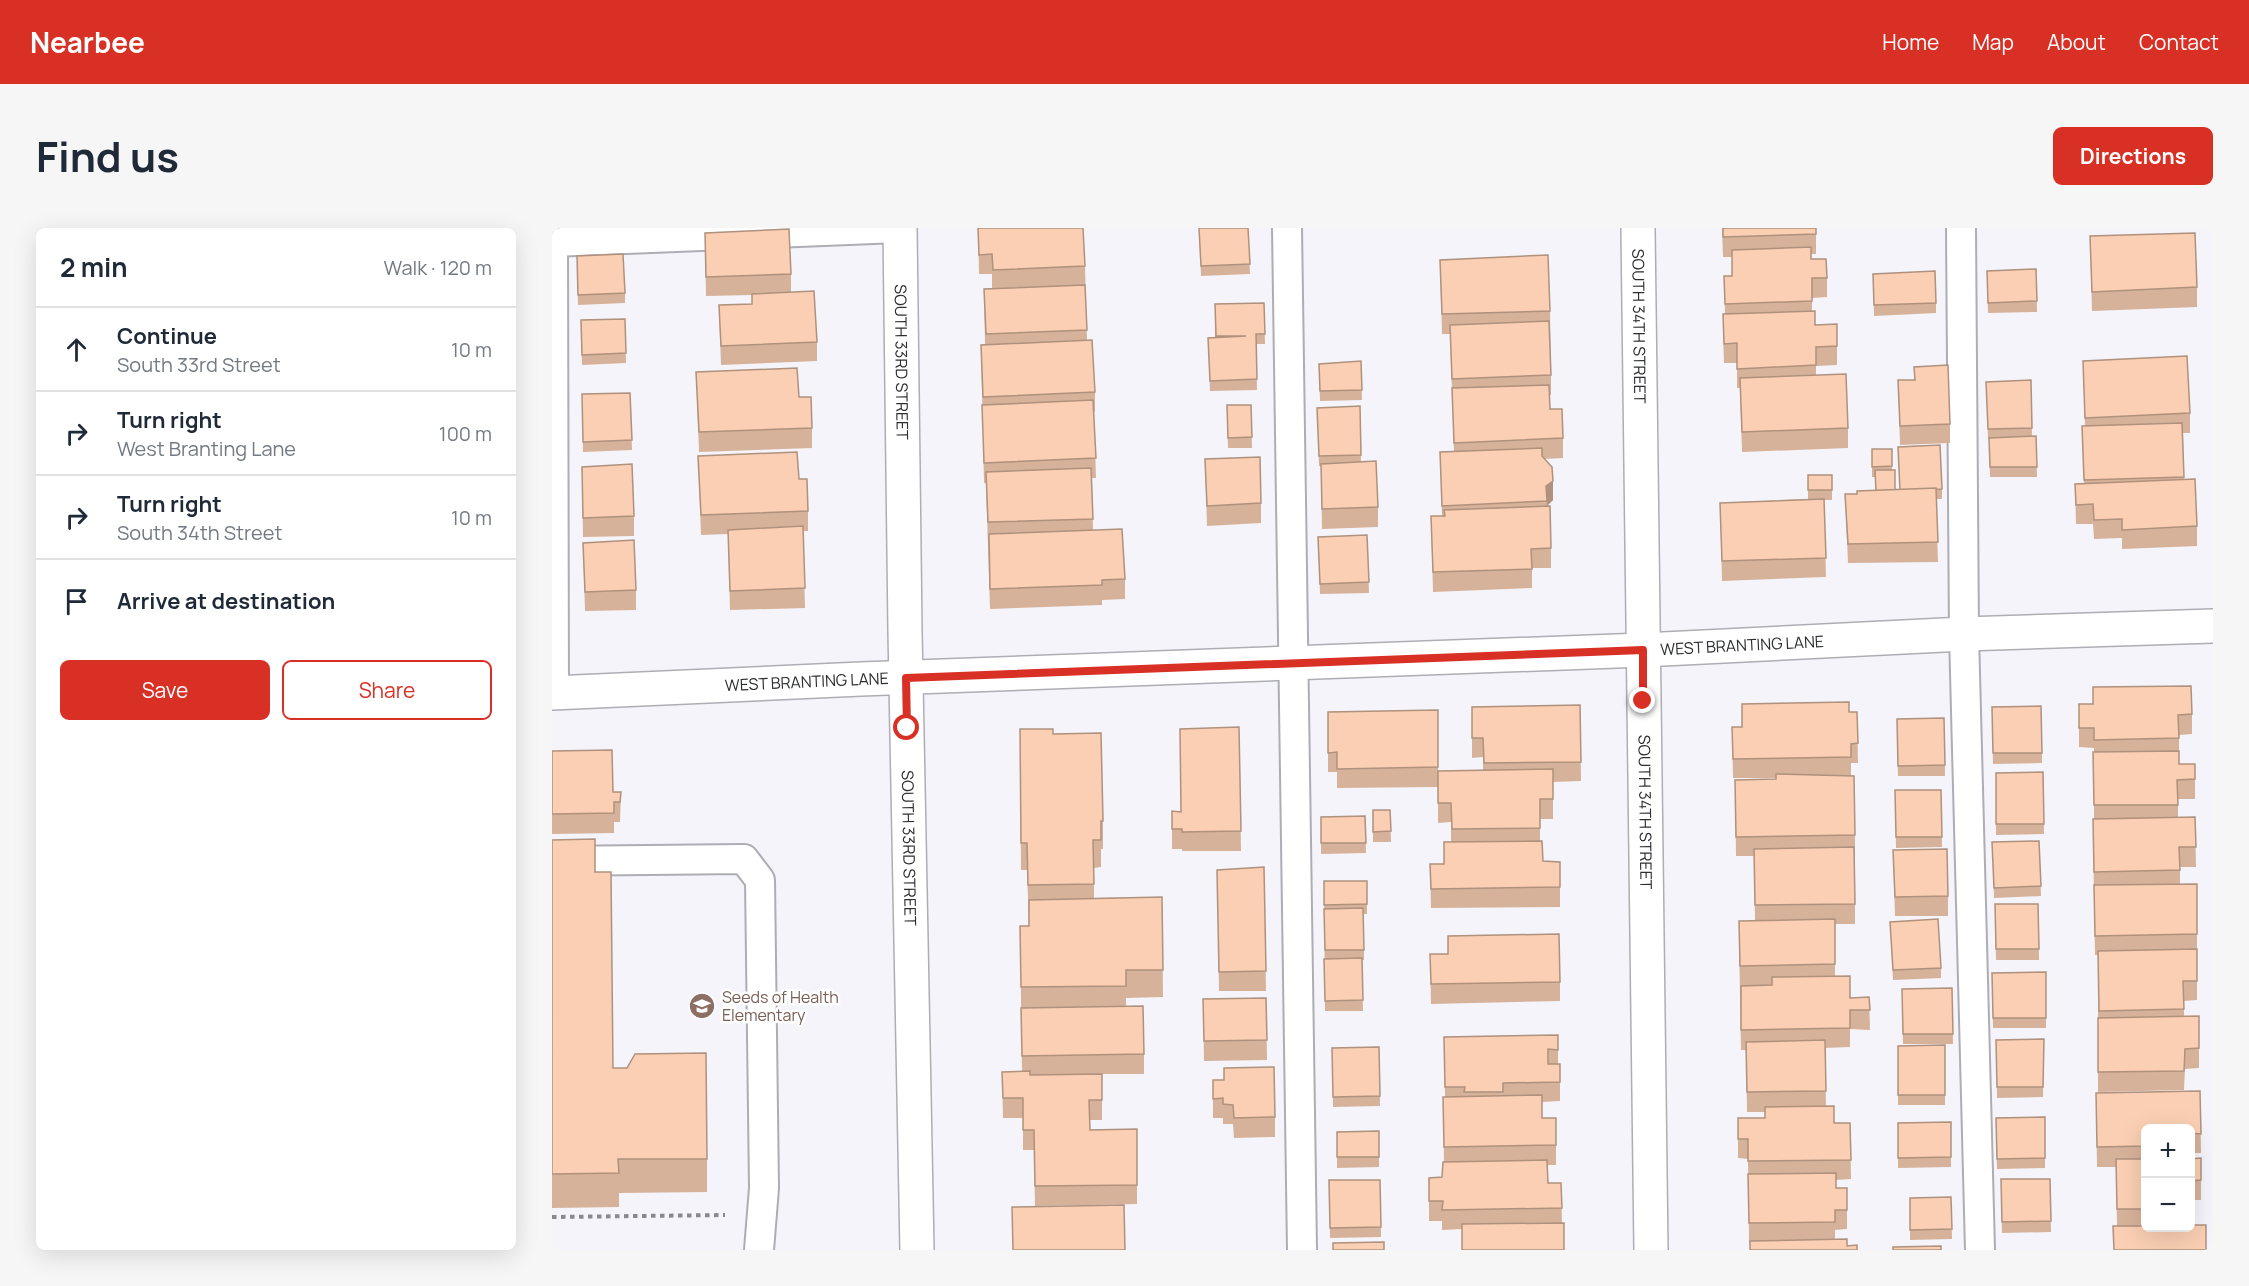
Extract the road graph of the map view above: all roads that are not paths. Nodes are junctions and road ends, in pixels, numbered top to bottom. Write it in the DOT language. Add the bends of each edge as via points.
graph roads {
  1 [pos="900,228"];
  2 [pos="1287,228"];
  3 [pos="1638,228"];
  4 [pos="1961,228"];
  5 [pos="553,242"];
  6 [pos="2213,626"];
  7 [pos="1964,634"];
  8 [pos="1643,650"];
  9 [pos="1293,662"];
  10 [pos="906,678"];
  11 [pos="553,693"];
  12 [pos="552,861"];
  13 [pos="759,1250"];
  14 [pos="917,1250"];
  15 [pos="1302,1250"];
  16 [pos="1651,1250"];
  17 [pos="1980,1250"];
  1 -- 5 [label="lane"];
  1 -- 10 [label="street, SOUTH 33RD STREET"];
  2 -- 9 [label="lane"];
  3 -- 8 [label="street, SOUTH 34TH STREET"];
  4 -- 7 [label="lane"];
  5 -- 11 [label="lane"];
  6 -- 7 [label="street, WEST BRANTING LANE"];
  7 -- 8 [label="street, WEST BRANTING LANE"];
  7 -- 17 [label="lane"];
  8 -- 9 [label="street, WEST BRANTING LANE"];
  8 -- 16 [label="street, SOUTH 34TH STREET"];
  9 -- 10 [label="street, WEST BRANTING LANE"];
  9 -- 15 [label="lane"];
  10 -- 11 [label="street, WEST BRANTING LANE"];
  10 -- 14 [label="street, SOUTH 33RD STREET"];
  12 -- 13 [label="lane" via="744,859 760,880 764,1188"];
}
